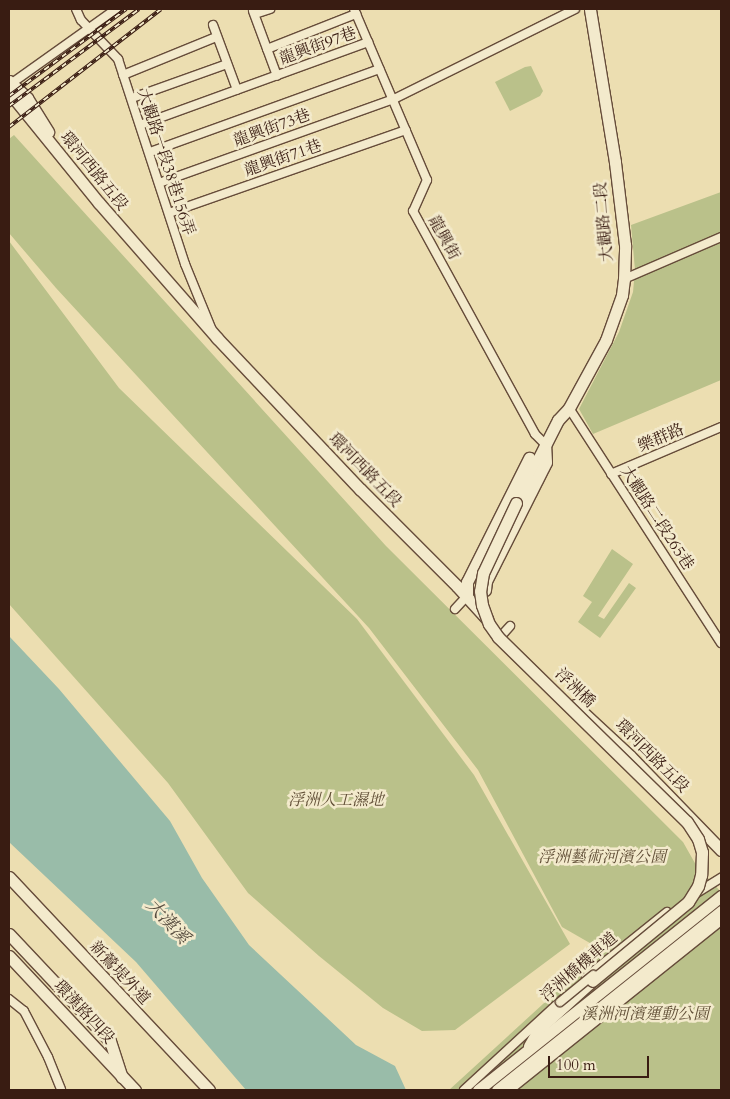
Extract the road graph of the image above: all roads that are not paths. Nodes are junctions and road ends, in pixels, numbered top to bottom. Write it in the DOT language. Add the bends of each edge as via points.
graph roads {
  1 [pos="76,9"];
  2 [pos="116,9"];
  3 [pos="270,9"];
  4 [pos="575,9"];
  5 [pos="590,9"];
  6 [pos="355,11"];
  7 [pos="213,25"];
  8 [pos="89,28"];
  9 [pos="216,38"];
  10 [pos="368,42"];
  11 [pos="267,49"];
  12 [pos="227,64"];
  13 [pos="379,69"];
  14 [pos="123,75"];
  15 [pos="277,76"];
  16 [pos="10,85"];
  17 [pos="236,90"];
  18 [pos="132,98"];
  19 [pos="394,100"];
  20 [pos="140,125"];
  21 [pos="406,130"];
  22 [pos="150,152"];
  23 [pos="159,183"];
  24 [pos="169,213"];
  25 [pos="721,237"];
  26 [pos="624,279"];
  27 [pos="214,334"];
  28 [pos="569,408"];
  29 [pos="721,427"];
  30 [pos="545,444"];
  31 [pos="611,474"];
  32 [pos="516,503"];
  33 [pos="486,581"];
  34 [pos="466,596"];
  35 [pos="455,609"];
  36 [pos="491,623"];
  37 [pos="721,643"];
  38 [pos="721,850"];
  39 [pos="9,877"];
  40 [pos="721,878"];
  41 [pos="721,896"];
  42 [pos="721,911"];
  43 [pos="721,921"];
  44 [pos="9,934"];
  45 [pos="9,956"];
  46 [pos="9,999"];
  47 [pos="560,1002"];
  48 [pos="526,1052"];
  49 [pos="122,1077"];
  50 [pos="61,1090"];
  51 [pos="135,1090"];
  52 [pos="208,1090"];
  53 [pos="464,1090"];
  54 [pos="478,1090"];
  55 [pos="497,1090"];
  56 [pos="510,1090"];
  1 -- 8 [label="street, 大觀路一段38巷156弄"];
  2 -- 8 [label="street"];
  3 -- 11 [label="street" via="254,12"];
  4 -- 19 [label="street, 龍興街73巷"];
  5 -- 26 [label="main road, 大觀路二段" via="615,162 625,245"];
  6 -- 10 [label="street, 龍興街"];
  6 -- 11 [label="street"];
  7 -- 9 [label="street"];
  8 -- 14 [label="street, 大觀路一段38巷156弄" via="118,59"];
  8 -- 16 [label="street"];
  9 -- 12 [label="street"];
  9 -- 14 [label="street"];
  10 -- 13 [label="street, 龍興街"];
  10 -- 15 [label="street, 龍興街97巷"];
  11 -- 15 [label="street"];
  12 -- 17 [label="street"];
  12 -- 18 [label="street"];
  13 -- 19 [label="street, 龍興街"];
  13 -- 22 [label="street"];
  14 -- 18 [label="street, 大觀路一段38巷156弄"];
  15 -- 17 [label="street, 龍興街97巷"];
  16 -- 27 [label="main road, 環河西路五段" via="35,108 59,153"];
  17 -- 20 [label="street, 龍興街97巷"];
  18 -- 20 [label="street, 大觀路一段38巷156弄"];
  19 -- 21 [label="street, 龍興街"];
  19 -- 23 [label="street, 龍興街73巷"];
  20 -- 22 [label="street, 大觀路一段38巷156弄"];
  21 -- 24 [label="street, 龍興街71巷"];
  21 -- 30 [label="street, 龍興街" via="427,180 413,211 535,434"];
  22 -- 23 [label="street, 大觀路一段38巷156弄"];
  23 -- 24 [label="street, 大觀路一段38巷156弄"];
  24 -- 27 [label="street, 大觀路一段38巷156弄" via="185,264"];
  25 -- 26 [label="street"];
  26 -- 28 [label="main road, 大觀路二段" via="622,295 606,340"];
  27 -- 34 [label="main road, 環河西路五段"];
  28 -- 30 [label="main road, 大觀路二段"];
  28 -- 31 [label="street, 大觀路二段265巷"];
  29 -- 31 [label="street, 樂群路"];
  30 -- 32 [label="main road, 浮洲橋"];
  30 -- 33 [label="main road" via="546,462"];
  30 -- 34 [label="main road" via="532,452 467,582"];
  31 -- 37 [label="street, 大觀路二段265巷"];
  32 -- 47 [label="street, bridge" via="499,529 478,576 477,604 489,633 683,824 691,836 698,859 696,881 685,899"];
  32 -- 48 [label="main road, 浮洲橋, bridge" via="483,573 480,591 488,624 687,822 698,840 702,864 698,886 688,902 540,1029"];
  33 -- 34 [label="main road" via="477,591"];
  33 -- 36 [label="main road" via="484,592"];
  34 -- 35 [label="street"];
  34 -- 36 [label="main road, 環河西路五段"];
  36 -- 38 [label="main road, 環河西路五段" via="506,630"];
  39 -- 52 [label="main road, 新鶯堤外道"];
  40 -- 47 [label="street, 浮洲橋機車道, bridge" via="671,910 587,976"];
  41 -- 48 [label="main road, 浮洲橋"];
  42 -- 55 [label="main road"];
  43 -- 56 [label="street"];
  44 -- 49 [label="main road" via="110,1041"];
  45 -- 49 [label="main road, 環漢路四段"];
  46 -- 50 [label="street" via="24,1011 48,1056"];
  47 -- 53 [label="street, 浮洲橋機車道"];
  48 -- 54 [label="main road, 浮洲橋"];
  49 -- 51 [label="main road, 環漢路四段"];
}
